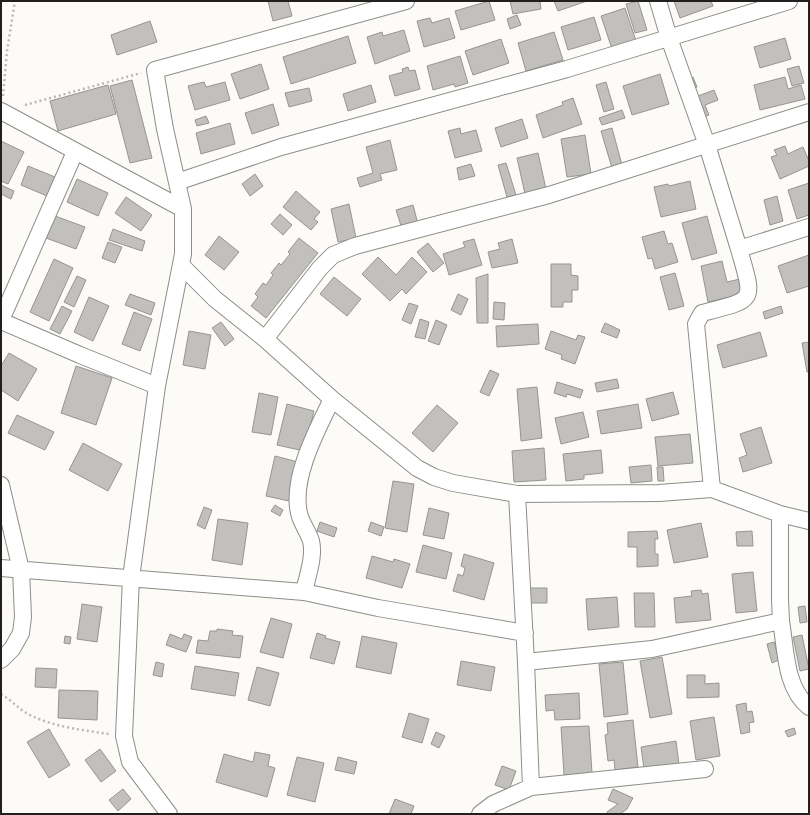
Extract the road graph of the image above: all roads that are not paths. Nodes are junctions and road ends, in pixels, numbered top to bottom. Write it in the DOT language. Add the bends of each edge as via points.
graph roads {
  1 [pos="406,1"];
  2 [pos="658,1"];
  3 [pos="789,1"];
  4 [pos="363,6"];
  5 [pos="669,38"];
  6 [pos="2,111"];
  7 [pos="809,112"];
  8 [pos="707,145"];
  9 [pos="75,152"];
  10 [pos="177,182"];
  11 [pos="183,209"];
  12 [pos="809,227"];
  13 [pos="739,249"];
  14 [pos="181,265"];
  15 [pos="1,320"];
  16 [pos="265,339"];
  17 [pos="157,386"];
  18 [pos="332,399"];
  19 [pos="1,485"];
  20 [pos="712,489"];
  21 [pos="518,494"];
  22 [pos="780,514"];
  23 [pos="809,520"];
  24 [pos="1,568"];
  25 [pos="20,570"];
  26 [pos="131,578"];
  27 [pos="304,592"];
  28 [pos="781,622"];
  29 [pos="525,633"];
  30 [pos="1,660"];
  31 [pos="526,662"];
  32 [pos="809,707"];
  33 [pos="705,769"];
  34 [pos="531,787"];
  35 [pos="169,814"];
  36 [pos="480,814"];
  1 -- 4 [label="street"];
  2 -- 5 [label="street"];
  3 -- 5 [label="street"];
  4 -- 10 [label="street" via="155,70"];
  5 -- 8 [label="street"];
  5 -- 10 [label="street" via="567,69 281,147"];
  6 -- 9 [label="street"];
  7 -- 8 [label="street"];
  8 -- 13 [label="street"];
  8 -- 16 [label="street" via="549,195 355,246 333,255"];
  9 -- 11 [label="street"];
  9 -- 15 [label="street"];
  10 -- 11 [label="street"];
  11 -- 14 [label="street" via="184,254"];
  12 -- 13 [label="street"];
  13 -- 20 [label="street" via="749,286 748,294 744,300 731,306 702,313 696,324"];
  14 -- 16 [label="street" via="215,299"];
  14 -- 17 [label="street"];
  15 -- 17 [label="street" via="80,356"];
  16 -- 18 [label="street"];
  17 -- 26 [label="street"];
  18 -- 21 [label="street" via="425,473 453,483"];
  18 -- 27 [label="street" via="310,444 298,493 299,513 311,541 312,552"];
  19 -- 25 [label="street"];
  20 -- 21 [label="street" via="659,493"];
  20 -- 22 [label="street"];
  21 -- 29 [label="street"];
  22 -- 23 [label="street"];
  22 -- 28 [label="street"];
  24 -- 25 [label="street"];
  25 -- 26 [label="street"];
  25 -- 30 [label="street" via="23,617 21,633 12,649"];
  26 -- 27 [label="street"];
  26 -- 35 [label="street" via="124,736 130,762"];
  27 -- 29 [label="street" via="378,608"];
  28 -- 31 [label="street" via="652,650"];
  28 -- 32 [label="street" via="792,685"];
  29 -- 31 [label="street"];
  31 -- 34 [label="street"];
  33 -- 34 [label="street"];
  34 -- 36 [label="street" via="493,804"];
}
